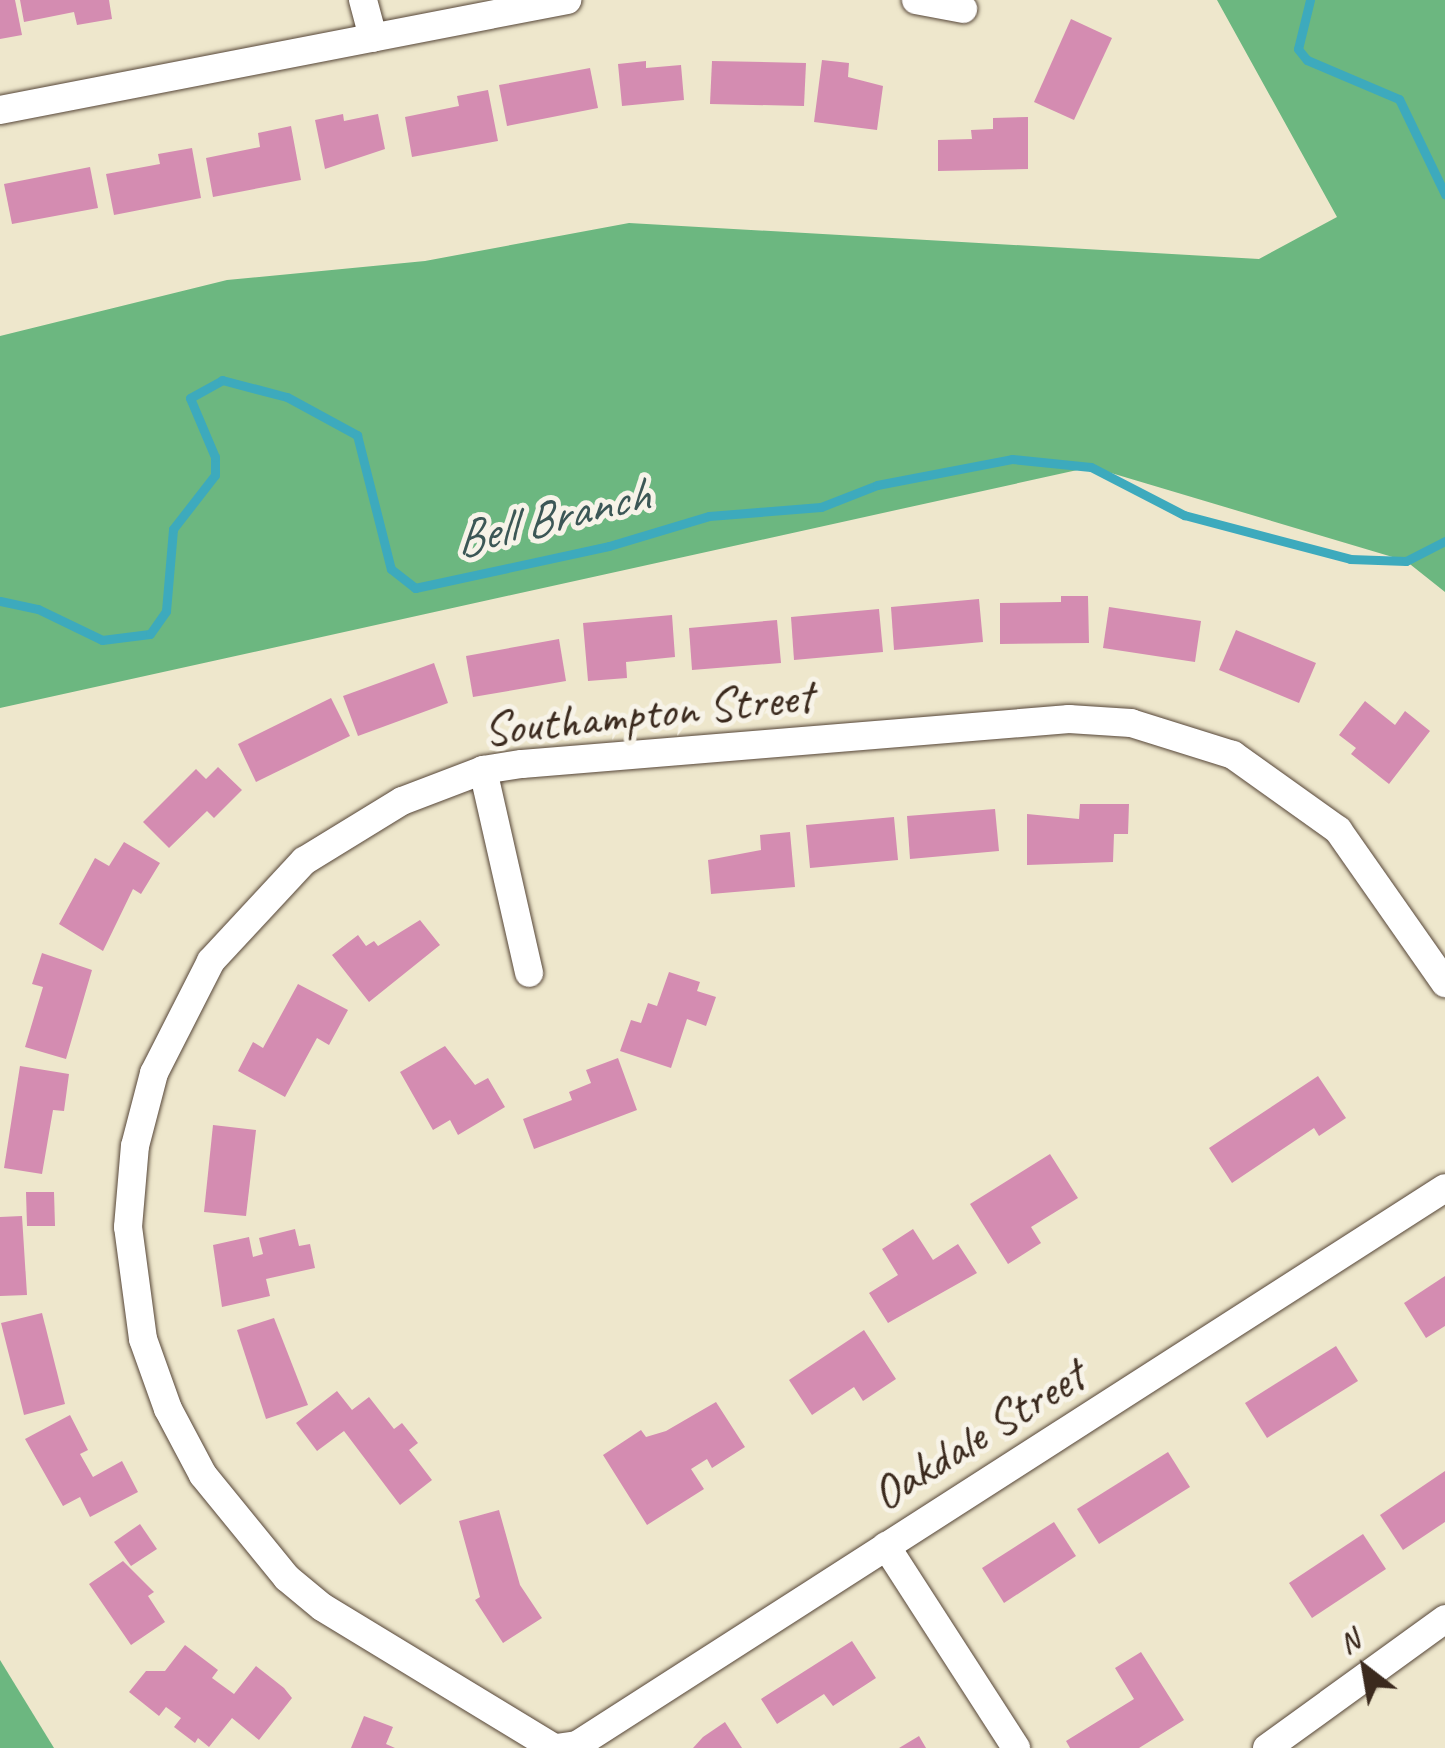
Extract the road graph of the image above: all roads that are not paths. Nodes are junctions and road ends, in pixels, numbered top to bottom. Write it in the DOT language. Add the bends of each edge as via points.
graph roads {
  1 [pos="363,0"];
  2 [pos="567,0"];
  3 [pos="916,0"];
  4 [pos="963,9"];
  5 [pos="373,38"];
  6 [pos="0,110"];
  7 [pos="483,770"];
  8 [pos="529,973"];
  9 [pos="1445,984"];
  10 [pos="1445,1188"];
  11 [pos="886,1546"];
  12 [pos="1438,1634"];
  13 [pos="555,1748"];
  14 [pos="1016,1748"];
  15 [pos="1267,1748"];
  1 -- 5 [label="street"];
  2 -- 5 [label="street"];
  3 -- 4 [label="street"];
  5 -- 6 [label="street"];
  7 -- 8 [label="street"];
  7 -- 9 [label="street, Southampton Street" via="1069,719 1162,729 1233,756 1338,830"];
  7 -- 13 [label="street, Southampton Street" via="402,801 331,840 267,894 211,961 173,1026 143,1109 130,1183 130,1265 143,1338 168,1409 203,1475 256,1546 322,1607"];
  10 -- 11 [label="street, Oakdale Street"];
  11 -- 13 [label="street, Oakdale Street" via="576,1745"];
  11 -- 14 [label="street"];
  12 -- 15 [label="street"];
}
